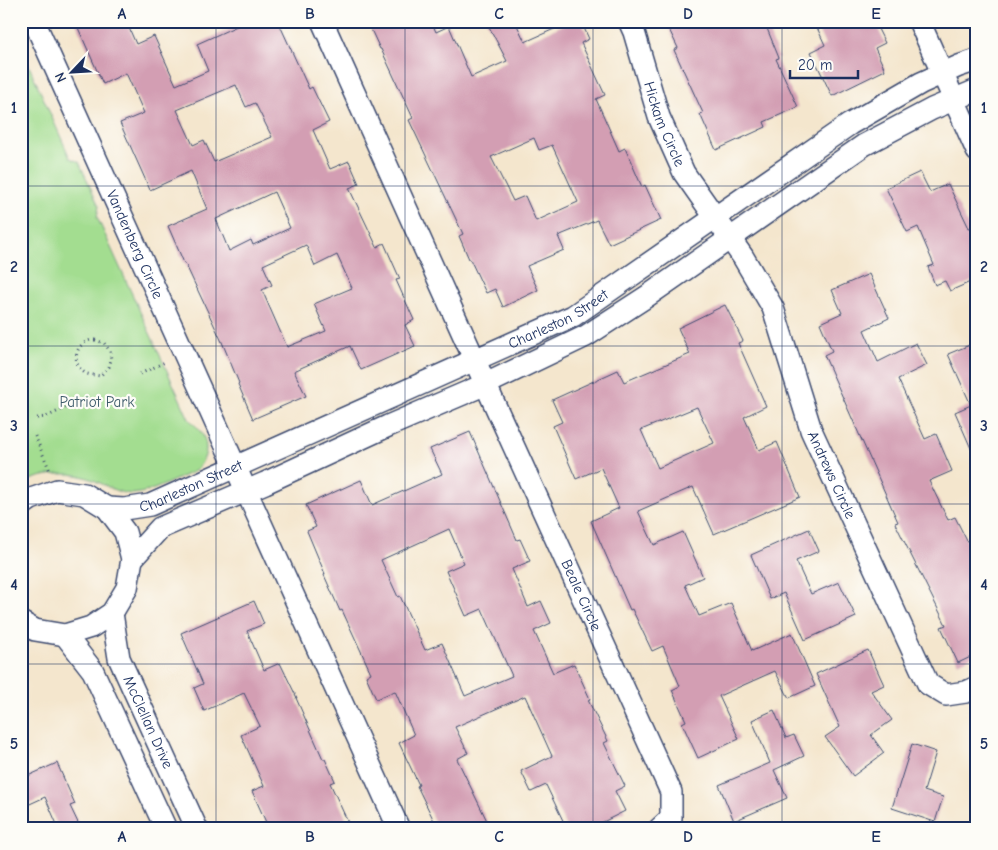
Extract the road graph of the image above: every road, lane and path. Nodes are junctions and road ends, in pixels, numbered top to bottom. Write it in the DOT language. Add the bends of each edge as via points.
graph roads {
  1 [pos="34,21"];
  2 [pos="322,21"];
  3 [pos="629,21"];
  4 [pos="919,21"];
  5 [pos="977,60"];
  6 [pos="942,73"];
  7 [pos="977,90"];
  8 [pos="954,100"];
  9 [pos="977,151"];
  10 [pos="716,218"];
  11 [pos="730,238"];
  12 [pos="184,353"];
  13 [pos="475,359"];
  14 [pos="111,360"];
  15 [pos="140,374"];
  16 [pos="486,384"];
  17 [pos="76,403"];
  18 [pos="37,418"];
  19 [pos="35,436"];
  20 [pos="235,467"];
  21 [pos="57,490"];
  22 [pos="246,491"];
  23 [pos="21,506"];
  24 [pos="107,508"];
  25 [pos="132,559"];
  26 [pos="112,613"];
  27 [pos="21,622"];
  28 [pos="65,636"];
  29 [pos="977,687"];
  30 [pos="166,829"];
  31 [pos="197,829"];
  32 [pos="399,829"];
  33 [pos="658,829"];
  1 -- 12 [label="street, Vandenberg Circle"];
  2 -- 13 [label="street"];
  3 -- 10 [label="street, Hickam Circle" via="659,117 684,173"];
  4 -- 6 [label="street"];
  5 -- 6 [label="street, Charleston Street"];
  6 -- 8 [label="street"];
  6 -- 10 [label="street, Charleston Street" via="850,124"];
  7 -- 8 [label="street, Charleston Street"];
  8 -- 9 [label="street"];
  8 -- 11 [label="street, Charleston Street" via="864,145"];
  10 -- 11 [label="street, Andrews Circle"];
  10 -- 13 [label="street, Charleston Street" via="573,316"];
  11 -- 16 [label="street, Charleston Street" via="586,336"];
  11 -- 29 [label="street, Andrews Circle" via="773,308 812,430 928,684 946,695"];
  12 -- 15 [label="path"];
  12 -- 20 [label="street, Vandenberg Circle"];
  13 -- 16 [label="street, Beale Circle"];
  13 -- 20 [label="street, Charleston Street"];
  14 -- 14 [label="path" via="100,376 83,372 76,359 77,352 86,341 96,340 110,351"];
  16 -- 22 [label="street, Charleston Street"];
  16 -- 33 [label="street, Beale Circle" via="671,792 671,818"];
  17 -- 18 [label="path"];
  19 -- 21 [label="path"];
  20 -- 22 [label="street"];
  20 -- 24 [label="street, Charleston Street" via="150,505"];
  21 -- 23 [label="street"];
  21 -- 24 [label="street" via="84,494"];
  22 -- 25 [label="street, Charleston Street" via="160,528"];
  22 -- 32 [label="street"];
  24 -- 25 [label="street" via="125,532"];
  25 -- 26 [label="street" via="127,588"];
  26 -- 28 [label="street" via="91,627"];
  26 -- 31 [label="street, McClellan Drive" via="119,658"];
  27 -- 28 [label="street" via="35,630"];
  28 -- 30 [label="street, McClellan Drive" via="92,671"];
}
